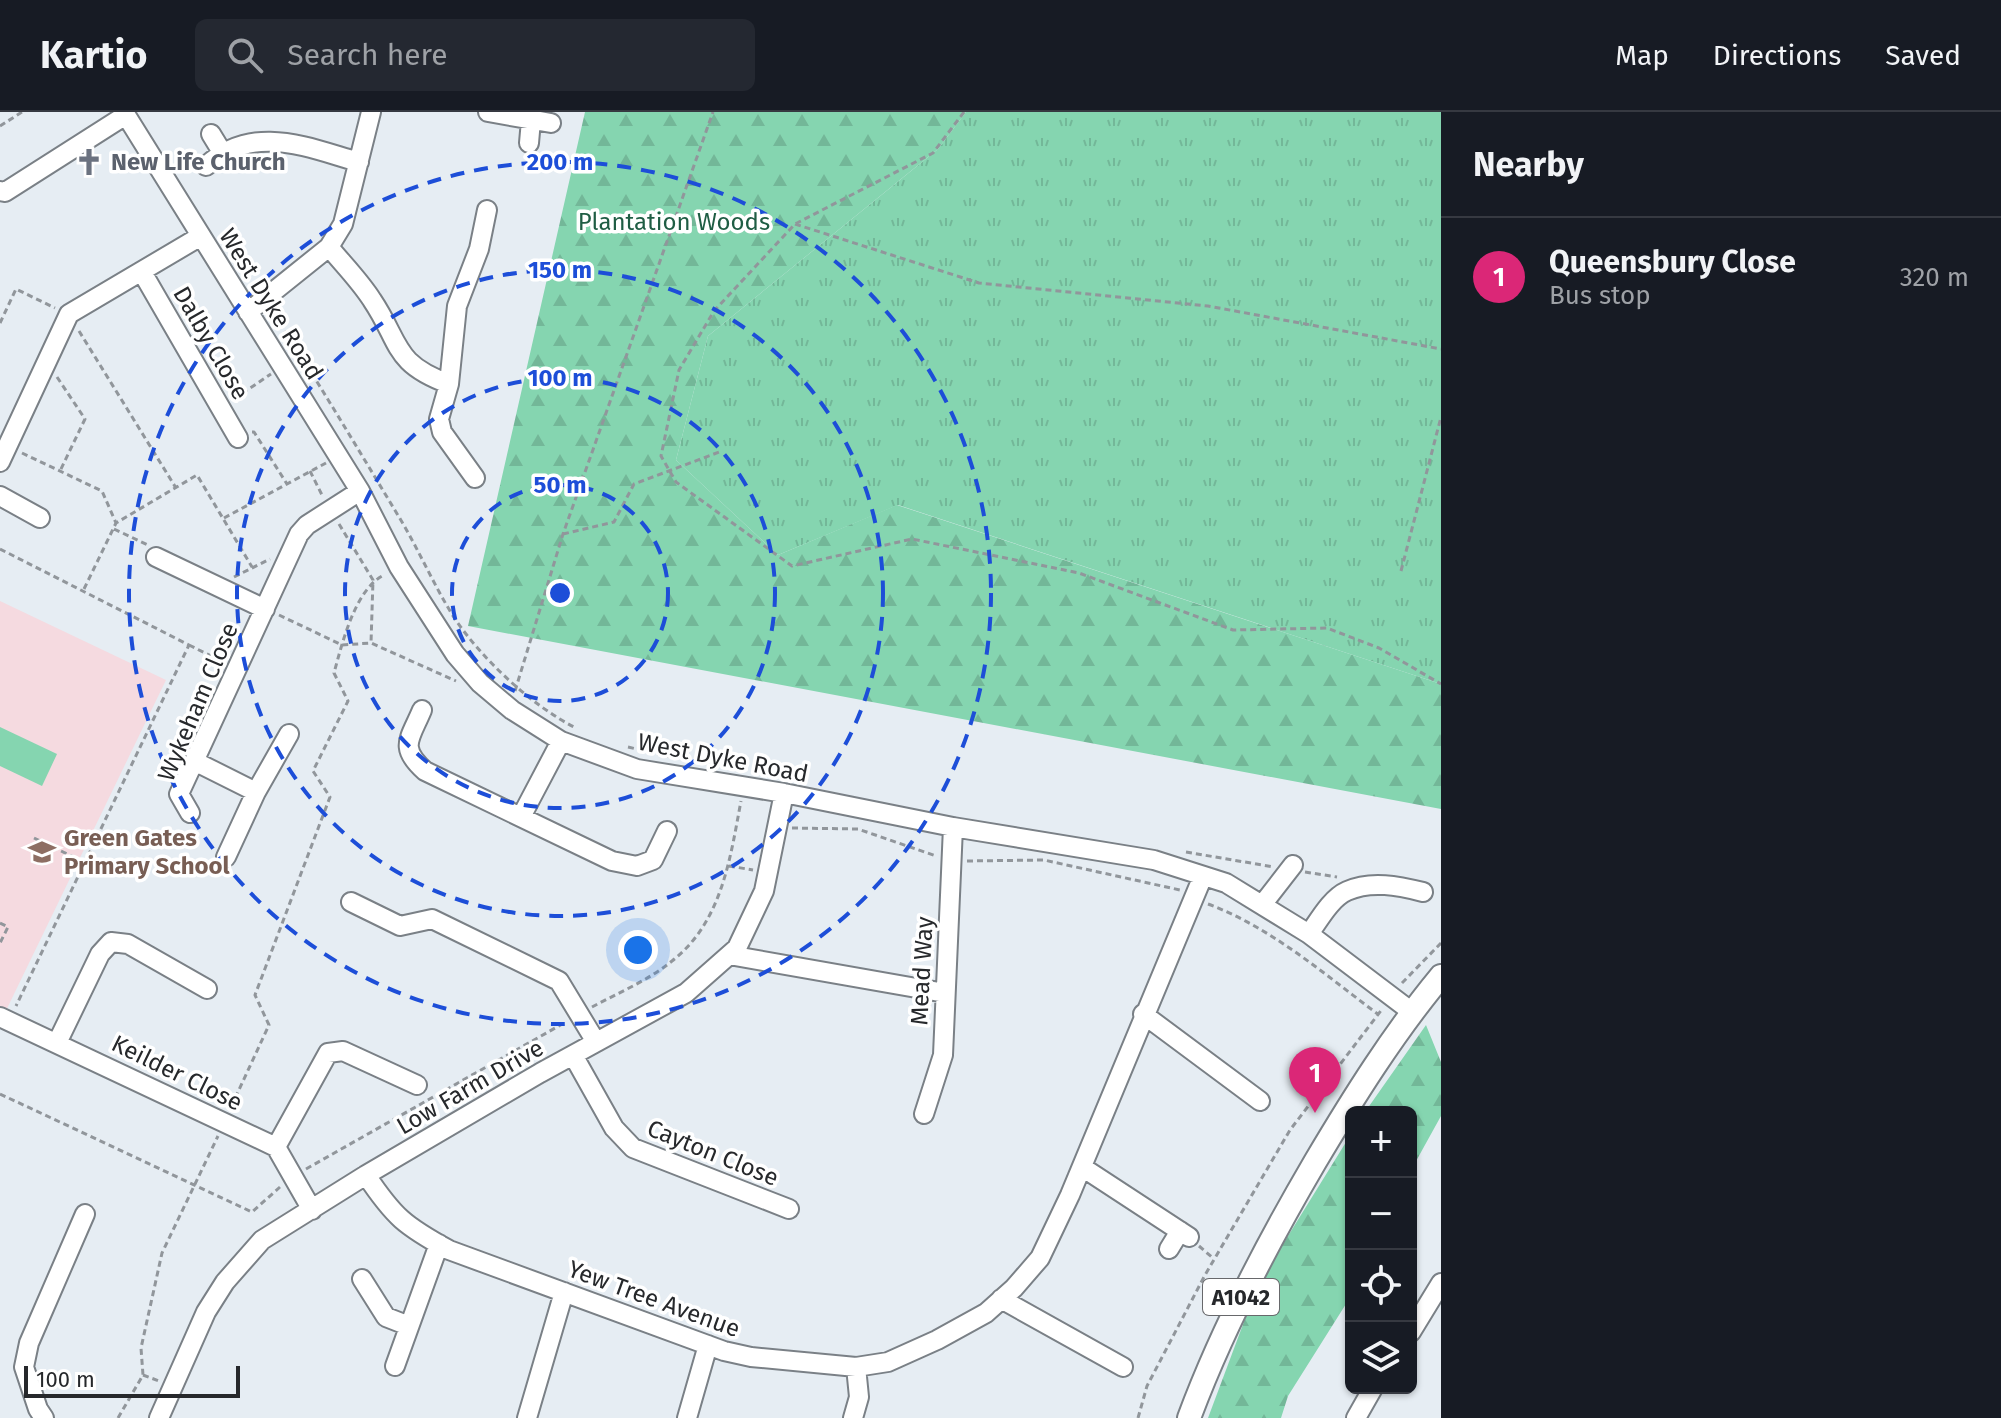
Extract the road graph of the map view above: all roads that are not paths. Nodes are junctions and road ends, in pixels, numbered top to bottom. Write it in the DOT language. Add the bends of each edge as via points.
graph roads {
  1 [pos="371,112"];
  2 [pos="488,112"];
  3 [pos="125,114"];
  4 [pos="531,120"];
  5 [pos="551,123"];
  6 [pos="211,134"];
  7 [pos="529,143"];
  8 [pos="222,152"];
  9 [pos="359,162"];
  10 [pos="206,166"];
  11 [pos="0,191"];
  12 [pos="487,210"];
  13 [pos="201,236"];
  14 [pos="329,247"];
  15 [pos="142,272"];
  16 [pos="248,312"];
  17 [pos="449,384"];
  18 [pos="238,438"];
  19 [pos="4,454"];
  20 [pos="475,478"];
  21 [pos="360,491"];
  22 [pos="0,496"];
  23 [pos="40,518"];
  24 [pos="156,557"];
  25 [pos="265,609"];
  26 [pos="422,710"];
  27 [pos="289,734"];
  28 [pos="561,741"];
  29 [pos="194,761"];
  30 [pos="256,792"];
  31 [pos="784,793"];
  32 [pos="190,813"];
  33 [pos="521,817"];
  34 [pos="953,827"];
  35 [pos="667,831"];
  36 [pos="226,857"];
  37 [pos="1292,867"];
  38 [pos="1203,876"];
  39 [pos="1423,892"];
  40 [pos="351,902"];
  41 [pos="1262,905"];
  42 [pos="1309,934"];
  43 [pos="729,955"];
  44 [pos="1441,976"];
  45 [pos="207,989"];
  46 [pos="945,993"];
  47 [pos="1412,1012"];
  48 [pos="1143,1014"];
  49 [pos="4,1019"];
  50 [pos="596,1042"];
  51 [pos="57,1043"];
  52 [pos="573,1055"];
  53 [pos="417,1085"];
  54 [pos="1234,1106"];
  55 [pos="924,1114"];
  56 [pos="276,1147"];
  57 [pos="1082,1167"];
  58 [pos="366,1175"];
  59 [pos="789,1209"];
  60 [pos="312,1210"];
  61 [pos="85,1214"];
  62 [pos="439,1244"];
  63 [pos="1169,1249"];
  64 [pos="362,1279"];
  65 [pos="1441,1283"];
  66 [pos="564,1292"];
  67 [pos="1001,1299"];
  68 [pos="1417,1322"];
  69 [pos="409,1326"];
  70 [pos="708,1345"];
  71 [pos="395,1366"];
  72 [pos="856,1367"];
  73 [pos="1115,1369"];
  74 [pos="1370,1394"];
  75 [pos="44,1418"];
  76 [pos="159,1418"];
  77 [pos="527,1418"];
  78 [pos="687,1418"];
  79 [pos="853,1418"];
  80 [pos="1189,1418"];
  81 [pos="1356,1418"];
  1 -- 9 [label="street"];
  2 -- 4 [label="street"];
  3 -- 11 [label="street"];
  3 -- 13 [label="street, West Dyke Road"];
  4 -- 5 [label="street"];
  4 -- 7 [label="street"];
  6 -- 8 [label="street"];
  8 -- 9 [label="street" via="241,144 288,142"];
  8 -- 10 [label="street"];
  9 -- 14 [label="street" via="343,224"];
  12 -- 17 [label="street" via="457,306"];
  13 -- 15 [label="street, Dalby Close"];
  13 -- 16 [label="street, West Dyke Road"];
  14 -- 16 [label="street"];
  14 -- 17 [label="street" via="373,300 395,346 427,376"];
  15 -- 18 [label="street, Dalby Close"];
  15 -- 19 [label="street, Dalby Close" via="69,314"];
  16 -- 21 [label="street, West Dyke Road"];
  17 -- 20 [label="street" via="439,419 442,432"];
  21 -- 25 [label="street, Wykeham Close" via="307,525"];
  21 -- 28 [label="street, West Dyke Road" via="399,567 465,667 512,710"];
  22 -- 23 [label="street"];
  24 -- 25 [label="street, Wykeham Close"];
  25 -- 29 [label="street, Wykeham Close"];
  26 -- 33 [label="street" via="408,744 410,758 425,771"];
  27 -- 30 [label="street"];
  28 -- 31 [label="street, West Dyke Road" via="637,769"];
  28 -- 33 [label="street"];
  29 -- 30 [label="street"];
  29 -- 32 [label="street, Wykeham Close" via="179,794"];
  30 -- 36 [label="street"];
  31 -- 34 [label="street, West Dyke Road"];
  31 -- 43 [label="street, Low Farm Drive" via="764,891"];
  33 -- 35 [label="street" via="612,861 637,866 653,860"];
  34 -- 38 [label="street, West Dyke Road" via="1154,860"];
  34 -- 46 [label="street, Mead Way"];
  37 -- 41 [label="street"];
  38 -- 41 [label="street, West Dyke Road"];
  38 -- 48 [label="street, Yew Tree Avenue"];
  39 -- 42 [label="street" via="1394,885 1346,891"];
  40 -- 50 [label="street" via="400,926 432,919 559,981"];
  41 -- 42 [label="street, West Dyke Road"];
  42 -- 47 [label="street, West Dyke Road"];
  43 -- 46 [label="street"];
  43 -- 50 [label="street, Low Farm Drive" via="686,993"];
  44 -- 47 [label="main road, A1042"];
  45 -- 51 [label="street" via="128,944 111,942 100,954"];
  46 -- 55 [label="street, Mead Way" via="943,1055"];
  47 -- 80 [label="main road, A1042" via="1343,1114 1280,1222"];
  48 -- 54 [label="street" via="1252,1095"];
  48 -- 57 [label="street, Yew Tree Avenue"];
  49 -- 51 [label="street, Keilder Close"];
  50 -- 52 [label="street, Low Farm Drive"];
  51 -- 56 [label="street, Keilder Close"];
  52 -- 58 [label="street, Low Farm Drive"];
  52 -- 59 [label="street, Cayton Close" via="614,1128 633,1148"];
  53 -- 56 [label="street" via="343,1051 328,1053"];
  56 -- 60 [label="street"];
  57 -- 63 [label="street" via="1184,1234"];
  57 -- 67 [label="street, Yew Tree Avenue" via="1040,1258"];
  58 -- 60 [label="street, Low Farm Drive"];
  58 -- 62 [label="street, Yew Tree Avenue" via="388,1208 412,1230"];
  60 -- 76 [label="street, Low Farm Drive" via="262,1240 225,1282"];
  61 -- 75 [label="street" via="29,1343 24,1367"];
  62 -- 66 [label="street, Yew Tree Avenue"];
  62 -- 69 [label="street"];
  64 -- 69 [label="street" via="386,1317"];
  65 -- 68 [label="street"];
  66 -- 70 [label="street, Yew Tree Avenue"];
  66 -- 77 [label="street"];
  67 -- 72 [label="street, Yew Tree Avenue" via="937,1340 888,1362"];
  67 -- 73 [label="street"];
  69 -- 71 [label="street"];
  70 -- 72 [label="street, Yew Tree Avenue" via="751,1357"];
  70 -- 78 [label="street"];
  72 -- 79 [label="street" via="859,1397"];
  74 -- 81 [label="street"];
}
